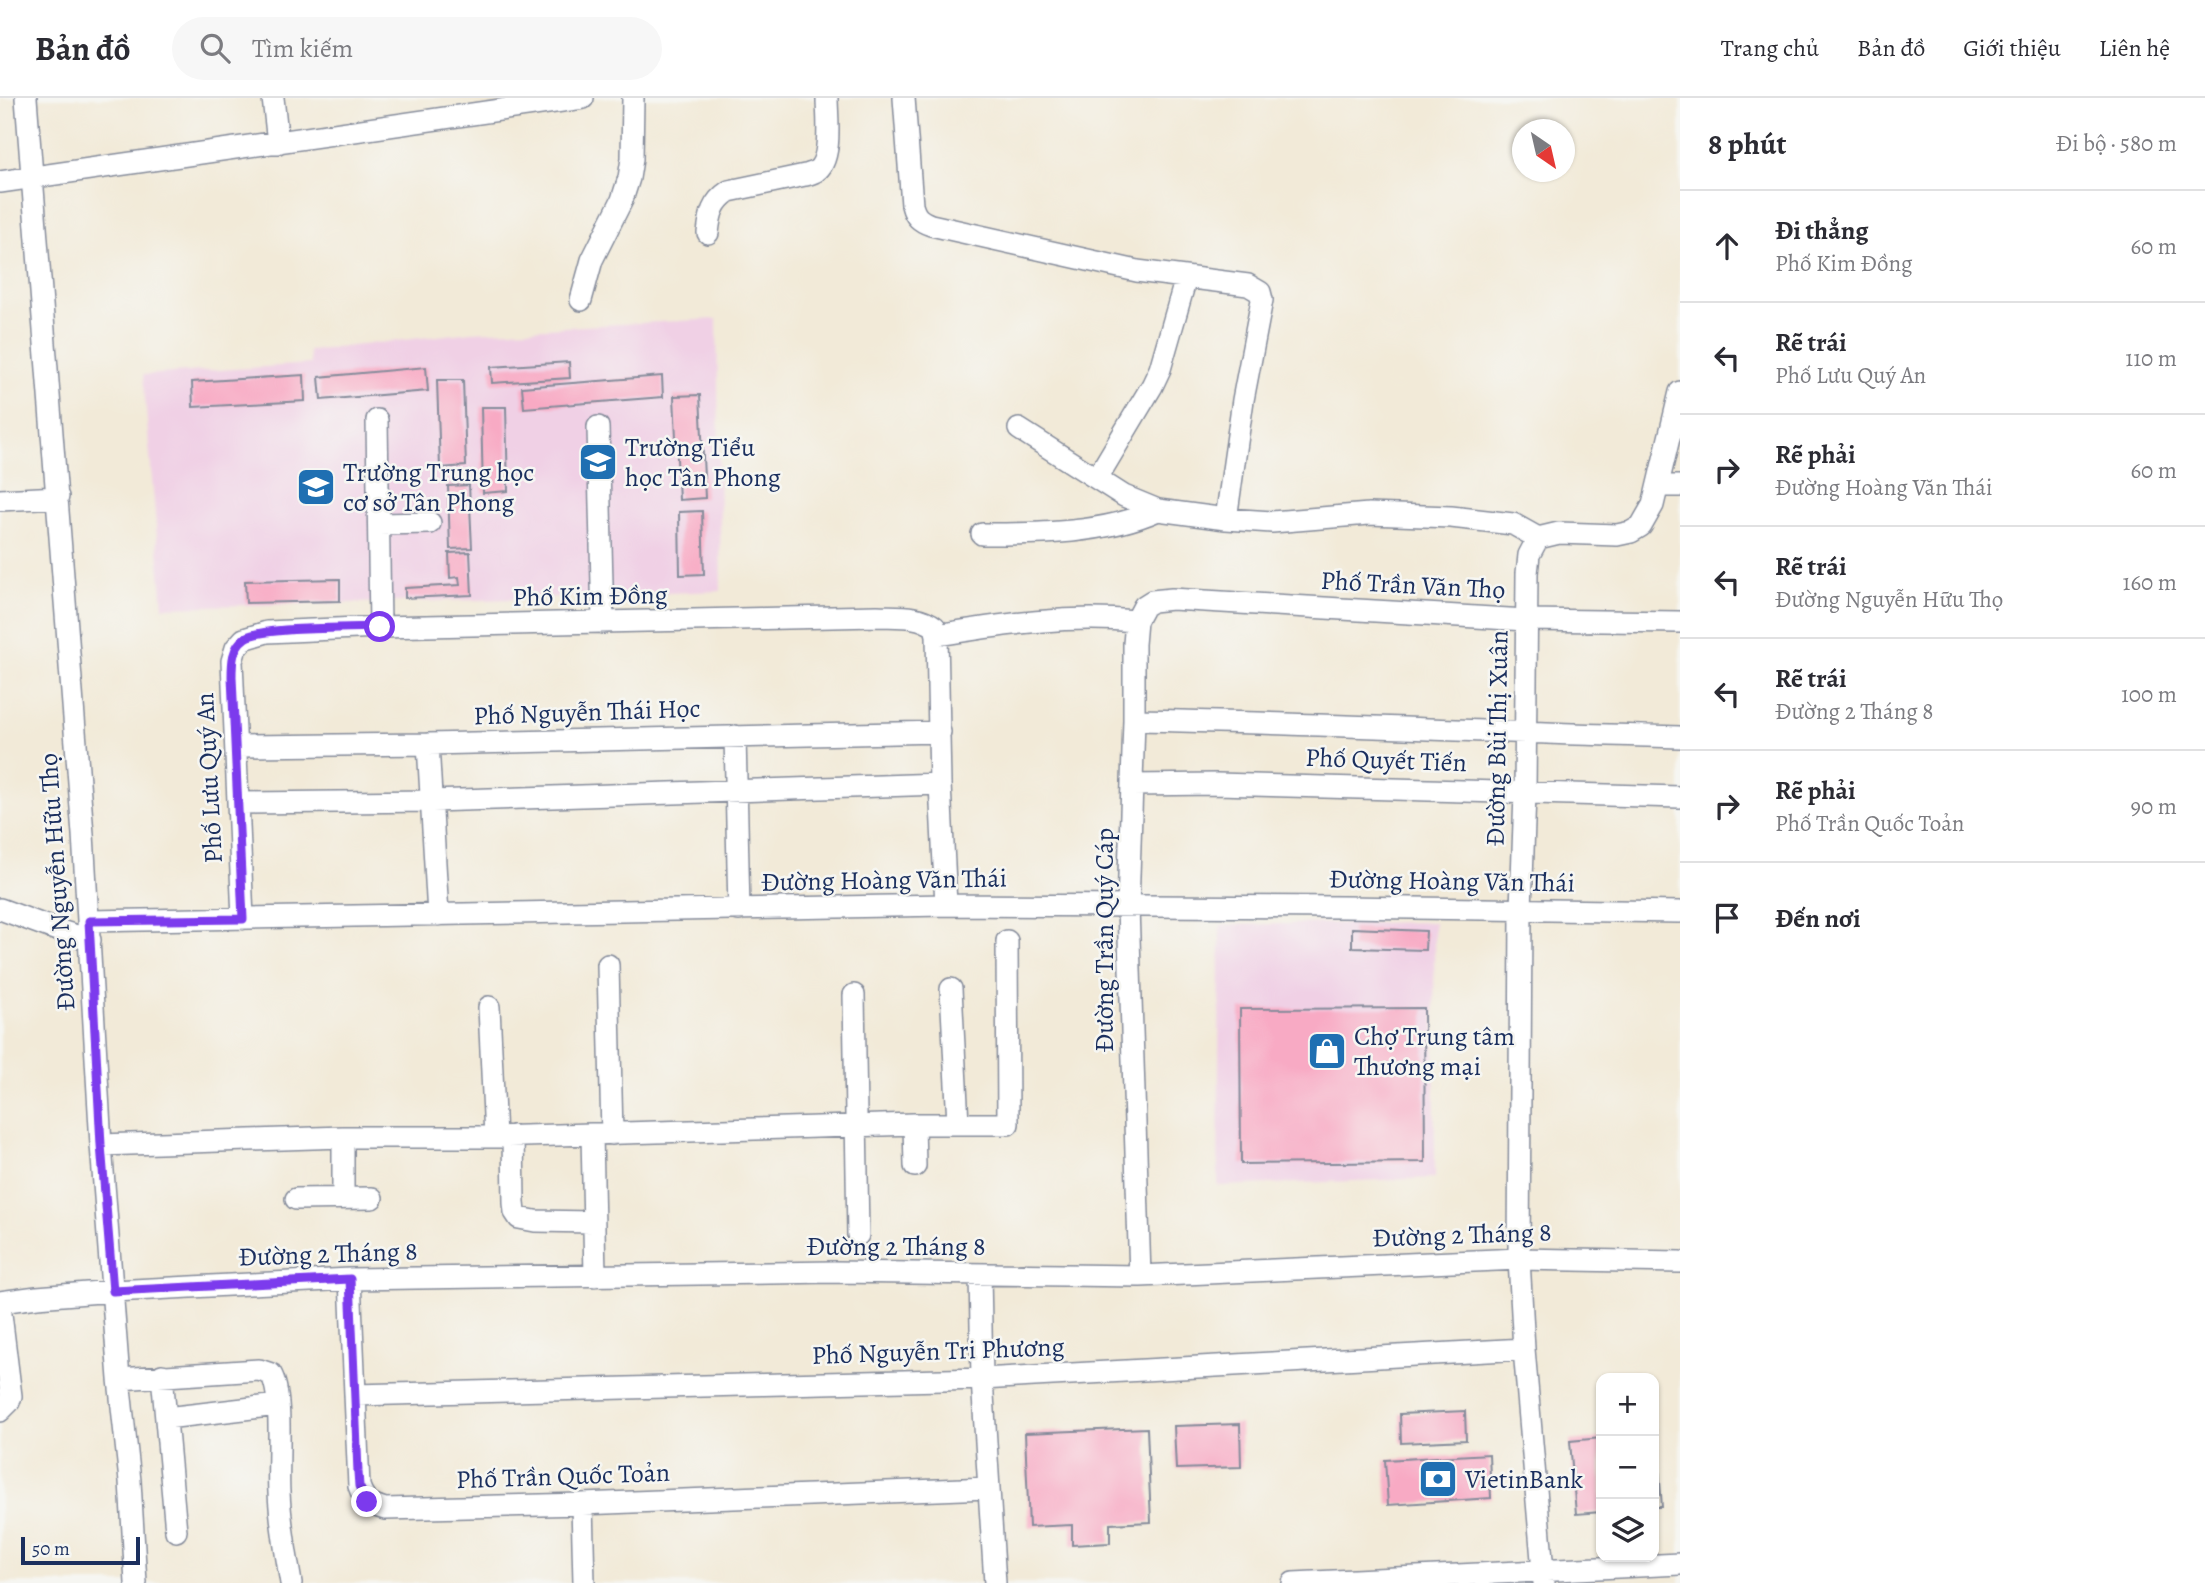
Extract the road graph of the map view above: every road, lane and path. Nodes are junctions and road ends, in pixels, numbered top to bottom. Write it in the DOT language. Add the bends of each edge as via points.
graph roads {
  1 [pos="26,98"];
  2 [pos="273,98"];
  3 [pos="583,98"];
  4 [pos="633,98"];
  5 [pos="827,98"];
  6 [pos="904,98"];
  7 [pos="278,143"];
  8 [pos="31,178"];
  9 [pos="0,182"];
  10 [pos="708,233"];
  11 [pos="1186,278"];
  12 [pos="581,300"];
  13 [pos="1680,392"];
  14 [pos="377,420"];
  15 [pos="598,428"];
  16 [pos="1019,429"];
  17 [pos="1097,478"];
  18 [pos="1658,486"];
  19 [pos="1680,486"];
  20 [pos="58,497"];
  21 [pos="0,500"];
  22 [pos="1158,510"];
  23 [pos="1226,519"];
  24 [pos="430,523"];
  25 [pos="379,524"];
  26 [pos="982,534"];
  27 [pos="1538,538"];
  28 [pos="1140,613"];
  29 [pos="1526,620"];
  30 [pos="1680,622"];
  31 [pos="603,623"];
  32 [pos="380,627"];
  33 [pos="936,631"];
  34 [pos="244,639"];
  35 [pos="1134,720"];
  36 [pos="940,732"];
  37 [pos="1526,734"];
  38 [pos="736,736"];
  39 [pos="1680,737"];
  40 [pos="428,744"];
  41 [pos="236,746"];
  42 [pos="940,784"];
  43 [pos="1132,785"];
  44 [pos="735,792"];
  45 [pos="1525,793"];
  46 [pos="1680,797"];
  47 [pos="432,801"];
  48 [pos="238,803"];
  49 [pos="946,905"];
  50 [pos="1129,907"];
  51 [pos="0,909"];
  52 [pos="1521,909"];
  53 [pos="739,910"];
  54 [pos="1680,912"];
  55 [pos="438,915"];
  56 [pos="243,919"];
  57 [pos="89,930"];
  58 [pos="1007,941"];
  59 [pos="608,965"];
  60 [pos="951,989"];
  61 [pos="854,995"];
  62 [pos="489,1007"];
  63 [pos="914,1124"];
  64 [pos="958,1124"];
  65 [pos="858,1127"];
  66 [pos="602,1134"];
  67 [pos="344,1137"];
  68 [pos="504,1137"];
  69 [pos="101,1145"];
  70 [pos="915,1166"];
  71 [pos="343,1198"];
  72 [pos="372,1198"];
  73 [pos="296,1199"];
  74 [pos="593,1222"];
  75 [pos="858,1235"];
  76 [pos="1519,1259"];
  77 [pos="1680,1262"];
  78 [pos="980,1274"];
  79 [pos="595,1276"];
  80 [pos="1140,1276"];
  81 [pos="350,1279"];
  82 [pos="113,1291"];
  83 [pos="0,1304"];
  84 [pos="1524,1349"];
  85 [pos="162,1376"];
  86 [pos="119,1379"];
  87 [pos="982,1379"];
  88 [pos="355,1395"];
  89 [pos="278,1405"];
  90 [pos="0,1411"];
  91 [pos="166,1418"];
  92 [pos="988,1488"];
  93 [pos="582,1504"];
  94 [pos="176,1531"];
  95 [pos="1680,1564"];
  96 [pos="1543,1577"];
  97 [pos="136,1583"];
  98 [pos="291,1583"];
  99 [pos="584,1583"];
  100 [pos="995,1583"];
  101 [pos="1293,1583"];
  1 -- 8 [label="street, Đường Nguyễn Hữu Thọ"];
  2 -- 7 [label="street"];
  3 -- 7 [label="street"];
  4 -- 12 [label="street" via="629,178 592,260"];
  5 -- 10 [label="street" via="827,149 822,165 805,175 729,191 714,205"];
  6 -- 11 [label="street" via="912,205 922,221"];
  7 -- 8 [label="street"];
  8 -- 9 [label="street"];
  8 -- 20 [label="street, Đường Nguyễn Hữu Thọ"];
  11 -- 17 [label="street" via="1160,369"];
  11 -- 23 [label="street" via="1248,285 1260,292 1262,300 1242,400"];
  13 -- 18 [label="street"];
  14 -- 25 [label="street"];
  15 -- 31 [label="street"];
  16 -- 17 [label="street"];
  17 -- 22 [label="street"];
  18 -- 19 [label="street"];
  18 -- 27 [label="street" via="1648,517 1632,531"];
  20 -- 21 [label="street"];
  20 -- 57 [label="street, Đường Nguyễn Hữu Thọ"];
  22 -- 23 [label="street"];
  22 -- 26 [label="street" via="1105,528"];
  23 -- 27 [label="street" via="1272,522 1396,513 1501,521"];
  24 -- 25 [label="street"];
  25 -- 32 [label="street"];
  27 -- 29 [label="street, Đường Bùi Thị Xuân" via="1529,555"];
  28 -- 29 [label="street, Phố Trần Văn Thọ" via="1152,601 1172,599"];
  28 -- 33 [label="street, Phố Trần Văn Thọ"];
  28 -- 35 [label="street, Đường Trần Quý Cáp" via="1134,644"];
  29 -- 30 [label="street, Phố Trần Văn Thọ"];
  29 -- 37 [label="street, Đường Bùi Thị Xuân"];
  31 -- 32 [label="street, Phố Kim Đồng"];
  31 -- 33 [label="street, Phố Kim Đồng" via="911,617 929,622"];
  32 -- 34 [label="street, Phố Kim Đồng" via="267,632"];
  33 -- 36 [label="street"];
  34 -- 41 [label="street, Phố Lưu Quý An" via="232,662"];
  35 -- 37 [label="street, Phố Quyết Tiến"];
  35 -- 43 [label="street, Đường Trần Quý Cáp"];
  36 -- 38 [label="street, Phố Nguyễn Thái Học"];
  36 -- 42 [label="street"];
  37 -- 39 [label="street, Phố Quyết Tiến"];
  37 -- 45 [label="street, Đường Bùi Thị Xuân"];
  38 -- 40 [label="street, Phố Nguyễn Thái Học"];
  38 -- 44 [label="street"];
  40 -- 41 [label="street, Phố Nguyễn Thái Học"];
  40 -- 47 [label="street"];
  41 -- 48 [label="street, Phố Lưu Quý An"];
  42 -- 44 [label="street"];
  42 -- 49 [label="street"];
  43 -- 45 [label="street, Phố Quyết Tiến"];
  43 -- 50 [label="street, Đường Trần Quý Cáp"];
  44 -- 47 [label="street"];
  44 -- 53 [label="street"];
  45 -- 46 [label="street, Phố Quyết Tiến"];
  45 -- 52 [label="street, Đường Bùi Thị Xuân"];
  47 -- 48 [label="street"];
  47 -- 55 [label="street"];
  48 -- 56 [label="street, Phố Lưu Quý An"];
  49 -- 50 [label="street, Đường Hoàng Văn Thái"];
  49 -- 53 [label="street, Đường Hoàng Văn Thái"];
  50 -- 52 [label="street, Đường Hoàng Văn Thái"];
  50 -- 80 [label="street, Đường Trần Quý Cáp"];
  51 -- 57 [label="street, Đường Hoàng Văn Thái" via="46,926"];
  52 -- 54 [label="street, Đường Hoàng Văn Thái"];
  52 -- 76 [label="street, Đường Bùi Thị Xuân"];
  53 -- 55 [label="street, Đường Hoàng Văn Thái"];
  55 -- 56 [label="street, Đường Hoàng Văn Thái"];
  56 -- 57 [label="street, Đường Hoàng Văn Thái"];
  57 -- 69 [label="street, Đường Nguyễn Hữu Thọ"];
  58 -- 64 [label="street" via="1008,1124"];
  59 -- 66 [label="street"];
  60 -- 64 [label="street"];
  61 -- 65 [label="street"];
  62 -- 68 [label="street"];
  63 -- 64 [label="street"];
  63 -- 65 [label="street"];
  63 -- 70 [label="street"];
  65 -- 66 [label="street"];
  65 -- 75 [label="street"];
  66 -- 68 [label="street"];
  66 -- 74 [label="street"];
  67 -- 68 [label="street"];
  67 -- 69 [label="street"];
  67 -- 71 [label="street"];
  68 -- 74 [label="street" via="519,1218"];
  69 -- 82 [label="street, Đường Nguyễn Hữu Thọ"];
  71 -- 72 [label="street"];
  71 -- 73 [label="street"];
  74 -- 79 [label="street"];
  76 -- 77 [label="street, Đường 2 Tháng 8"];
  76 -- 80 [label="street, Đường 2 Tháng 8"];
  76 -- 84 [label="street, Đường Bùi Thị Xuân"];
  78 -- 79 [label="street, Đường 2 Tháng 8"];
  78 -- 80 [label="street, Đường 2 Tháng 8"];
  78 -- 87 [label="street"];
  79 -- 81 [label="street, Đường 2 Tháng 8"];
  81 -- 82 [label="street, Đường 2 Tháng 8"];
  81 -- 88 [label="street, Phố Trần Quốc Toản"];
  82 -- 83 [label="street, Đường 2 Tháng 8"];
  82 -- 86 [label="street, Đường Nguyễn Hữu Thọ"];
  83 -- 90 [label="street" via="11,1396"];
  84 -- 87 [label="street, Phố Nguyễn Tri Phương"];
  84 -- 96 [label="street, Đường Bùi Thị Xuân"];
  85 -- 86 [label="street"];
  85 -- 89 [label="street" via="265,1371 274,1379"];
  85 -- 91 [label="street"];
  86 -- 97 [label="street, Đường Nguyễn Hữu Thọ"];
  87 -- 88 [label="street, Phố Nguyễn Tri Phương"];
  87 -- 92 [label="street"];
  88 -- 93 [label="street, Phố Trần Quốc Toản" via="359,1486 367,1502 375,1506"];
  89 -- 91 [label="street"];
  89 -- 98 [label="street" via="279,1494"];
  91 -- 94 [label="street"];
  92 -- 93 [label="street, Phố Trần Quốc Toản"];
  92 -- 100 [label="street"];
  93 -- 99 [label="street"];
  95 -- 96 [label="street"];
  96 -- 101 [label="street"];
}
